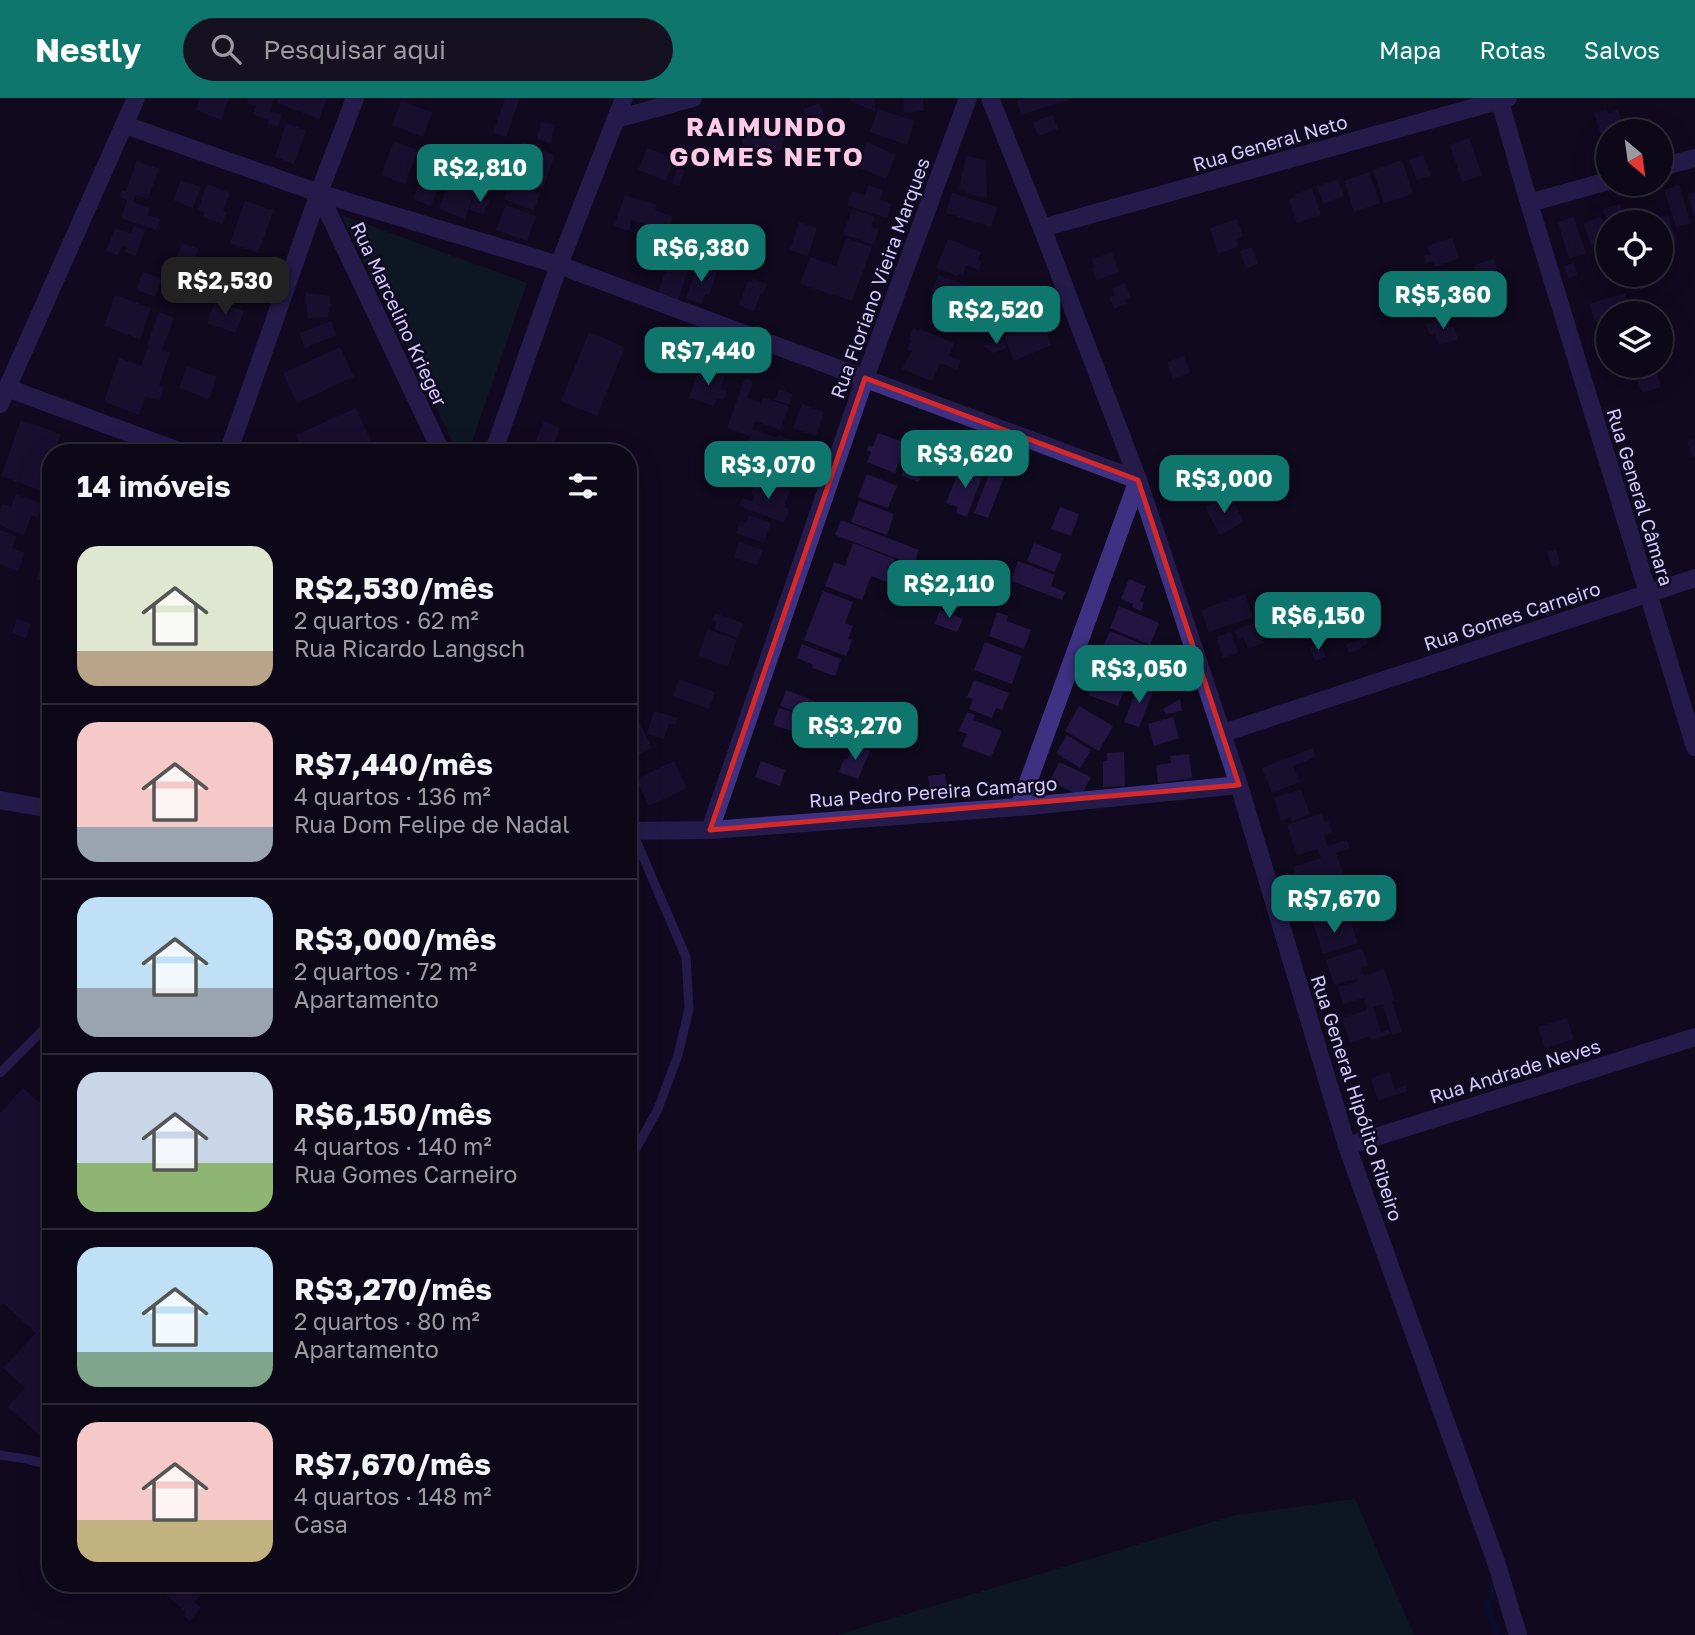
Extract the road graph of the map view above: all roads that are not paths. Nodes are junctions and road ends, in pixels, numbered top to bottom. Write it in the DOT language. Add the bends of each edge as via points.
graph roads {
  1 [pos="136,98"];
  2 [pos="355,98"];
  3 [pos="624,98"];
  4 [pos="693,98"];
  5 [pos="968,98"];
  6 [pos="990,98"];
  7 [pos="1502,99"];
  8 [pos="616,119"];
  9 [pos="125,125"];
  10 [pos="1695,158"];
  11 [pos="1673,164"];
  12 [pos="1596,184"];
  13 [pos="319,193"];
  14 [pos="1529,203"];
  15 [pos="1042,228"];
  16 [pos="559,265"];
  17 [pos="865,378"];
  18 [pos="3,396"];
  19 [pos="155,444"];
  20 [pos="231,444"];
  21 [pos="438,444"];
  22 [pos="496,444"];
  23 [pos="1138,480"];
  24 [pos="1695,578"];
  25 [pos="1648,594"];
  26 [pos="1223,733"];
  27 [pos="1695,747"];
  28 [pos="1240,785"];
  29 [pos="0,800"];
  30 [pos="42,807"];
  31 [pos="1019,807"];
  32 [pos="637,829"];
  33 [pos="710,830"];
  34 [pos="637,847"];
  35 [pos="42,1031"];
  36 [pos="1695,1037"];
  37 [pos="0,1073"];
  38 [pos="1347,1146"];
  39 [pos="637,1147"];
  40 [pos="0,1455"];
  41 [pos="42,1463"];
  42 [pos="1518,1635"];
  1 -- 9 [label="street"];
  2 -- 13 [label="street"];
  3 -- 8 [label="street"];
  4 -- 8 [label="street"];
  5 -- 17 [label="street, Rua Floriano Vieira Marques"];
  6 -- 15 [label="street, Rua General Hipólito Ribeiro"];
  7 -- 14 [label="street, Rua General Câmara"];
  7 -- 15 [label="street, Rua General Neto"];
  8 -- 16 [label="street"];
  9 -- 13 [label="street"];
  9 -- 18 [label="street"];
  10 -- 11 [label="street"];
  12 -- 14 [label="street"];
  13 -- 16 [label="street"];
  13 -- 20 [label="street"];
  13 -- 21 [label="street, Rua Marcelino Krieger"];
  14 -- 25 [label="street, Rua General Câmara"];
  15 -- 23 [label="street, Rua General Hipólito Ribeiro"];
  16 -- 17 [label="street"];
  16 -- 22 [label="street"];
  17 -- 23 [label="street"];
  17 -- 33 [label="street, Rua Floriano Vieira Marques"];
  18 -- 19 [label="street"];
  23 -- 26 [label="street, Rua General Hipólito Ribeiro"];
  23 -- 31 [label="street"];
  24 -- 25 [label="street, Rua Gomes Carneiro"];
  25 -- 26 [label="street, Rua Gomes Carneiro"];
  25 -- 27 [label="street, Rua General Câmara"];
  26 -- 28 [label="street, Rua General Hipólito Ribeiro"];
  28 -- 31 [label="street, Rua Pedro Pereira Camargo"];
  28 -- 38 [label="street, Rua General Hipólito Ribeiro"];
  29 -- 30 [label="street"];
  31 -- 33 [label="street, Rua Pedro Pereira Camargo"];
  32 -- 33 [label="street, Rua Pedro Pereira Camargo"];
  34 -- 39 [label="lane" via="686,957 689,1009 658,1109"];
  35 -- 37 [label="lane"];
  36 -- 38 [label="street, Rua Andrade Neves"];
  38 -- 42 [label="street, Rua General Hipólito Ribeiro"];
  40 -- 41 [label="lane"];
}
